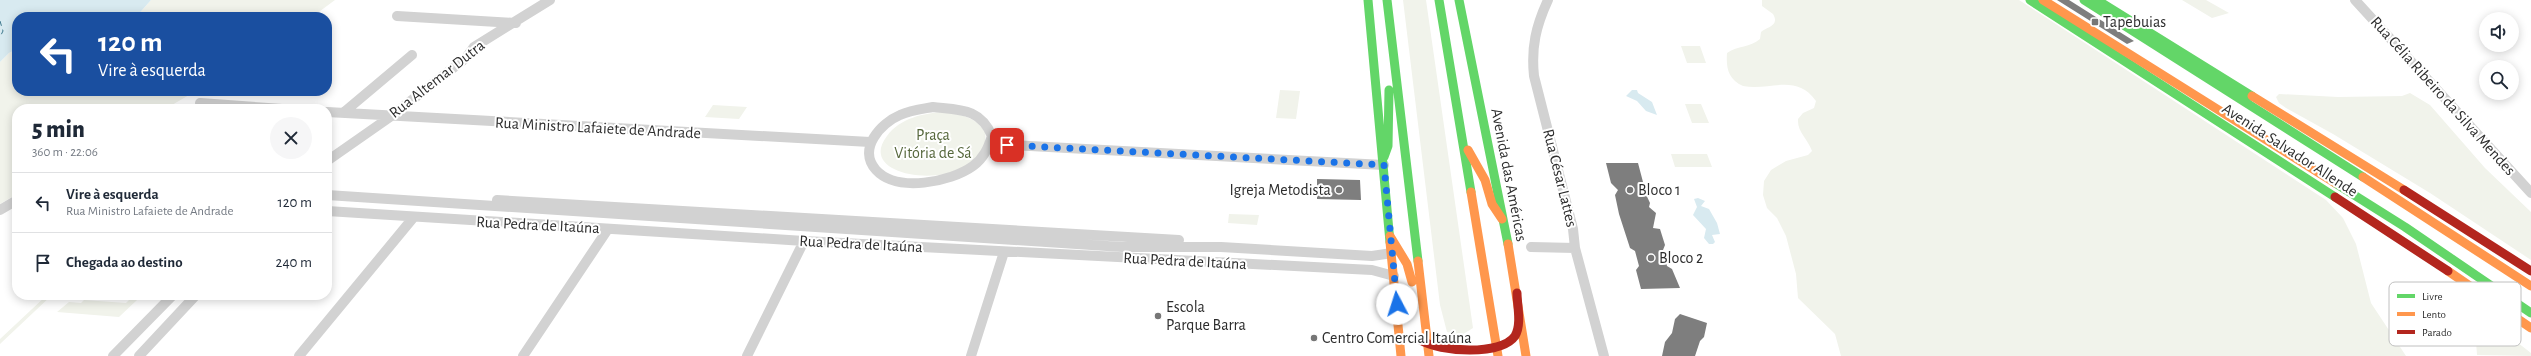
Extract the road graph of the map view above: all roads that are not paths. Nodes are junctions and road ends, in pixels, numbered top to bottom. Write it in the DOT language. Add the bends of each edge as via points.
graph roads {
  1 [pos="550,0"];
  2 [pos="1368,0"];
  3 [pos="1387,0"];
  4 [pos="1439,0"];
  5 [pos="1459,0"];
  6 [pos="1548,0"];
  7 [pos="2030,0"];
  8 [pos="2043,0"];
  9 [pos="2084,0"];
  10 [pos="2097,0"];
  11 [pos="2355,0"];
  12 [pos="397,16"];
  13 [pos="516,23"];
  14 [pos="412,55"];
  15 [pos="1394,58"];
  16 [pos="200,103"];
  17 [pos="214,104"];
  18 [pos="332,112"];
  19 [pos="342,113"];
  20 [pos="390,117"];
  21 [pos="2295,135"];
  22 [pos="1460,136"];
  23 [pos="870,142"];
  24 [pos="992,144"];
  25 [pos="332,158"];
  26 [pos="1384,161"];
  27 [pos="2321,175"];
  28 [pos="332,190"];
  29 [pos="2531,192"];
  30 [pos="332,195"];
  31 [pos="12,203"];
  32 [pos="0,210"];
  33 [pos="332,211"];
  34 [pos="413,218"];
  35 [pos="1502,219"];
  36 [pos="608,229"];
  37 [pos="1390,236"];
  38 [pos="804,241"];
  39 [pos="1531,246"];
  40 [pos="1221,247"];
  41 [pos="1575,248"];
  42 [pos="1253,249"];
  43 [pos="1004,252"];
  44 [pos="1392,253"];
  45 [pos="1220,263"];
  46 [pos="1251,264"];
  47 [pos="2531,271"];
  48 [pos="1394,276"];
  49 [pos="2464,280"];
  50 [pos="2531,280"];
  51 [pos="2467,282"];
  52 [pos="2486,282"];
  53 [pos="2531,286"];
  54 [pos="1517,293"];
  55 [pos="168,300"];
  56 [pos="191,300"];
  57 [pos="2521,306"];
  58 [pos="2531,313"];
  59 [pos="2521,321"];
  60 [pos="2531,328"];
  61 [pos="1428,346"];
  62 [pos="1497,351"];
  63 [pos="113,356"];
  64 [pos="139,356"];
  65 [pos="299,356"];
  66 [pos="523,356"];
  67 [pos="747,356"];
  68 [pos="971,356"];
  69 [pos="1401,356"];
  70 [pos="1429,356"];
  71 [pos="1526,356"];
  72 [pos="1604,356"];
  1 -- 13 [label="street, Rua Altemar Dutra"];
  2 -- 26 [label="main road"];
  3 -- 15 [label="main road"];
  4 -- 22 [label="main road"];
  5 -- 35 [label="main road, Avenida das Américas"];
  6 -- 41 [label="street, Rua César Lattes" via="1537,23 1531,51 1534,76 1573,229"];
  7 -- 49 [label="main road, Avenida Salvador Allende"];
  8 -- 27 [label="main road, Avenida Salvador Allende"];
  9 -- 21 [label="main road, Avenida Salvador Allende"];
  10 -- 47 [label="main road, Avenida Salvador Allende"];
  11 -- 29 [label="street, Rua Célia Ribeiro da Silva Mendes"];
  12 -- 13 [label="street"];
  13 -- 20 [label="street, Rua Altemar Dutra" via="474,47 466,58"];
  14 -- 19 [label="street, Rua Altemar Dutra"];
  15 -- 26 [label="main road" via="1389,79 1388,146"];
  15 -- 61 [label="main road"];
  16 -- 17 [label="street"];
  18 -- 19 [label="street, Rua Ministro Lafaiete de Andrade"];
  19 -- 20 [label="street, Rua Ministro Lafaiete de Andrade"];
  20 -- 23 [label="street, Rua Ministro Lafaiete de Andrade"];
  20 -- 25 [label="street, Rua Altemar Dutra"];
  21 -- 50 [label="main road" via="2311,141"];
  21 -- 53 [label="main road, Avenida Salvador Allende"];
  22 -- 35 [label="main road" via="1485,180 1492,204"];
  22 -- 62 [label="main road"];
  23 -- 24 [label="street" via="879,129 894,118 933,107 953,107 971,112 984,120 992,131"];
  23 -- 24 [label="street" via="868,154 872,165 882,175 898,181 917,183 937,182 957,176 986,156"];
  24 -- 26 [label="street"];
  26 -- 37 [label="main road"];
  27 -- 49 [label="main road" via="2425,248"];
  27 -- 52 [label="main road, Avenida Salvador Allende" via="2405,227"];
  28 -- 42 [label="street" via="1219,243"];
  30 -- 40 [label="street, Rua Pedra de Itaúna" via="1122,247"];
  31 -- 32 [label="street"];
  33 -- 34 [label="street, Rua Pedra de Itaúna"];
  34 -- 36 [label="street, Rua Pedra de Itaúna"];
  34 -- 65 [label="street"];
  35 -- 54 [label="main road, Avenida das Américas"];
  36 -- 38 [label="street, Rua Pedra de Itaúna"];
  36 -- 66 [label="street"];
  37 -- 44 [label="main road"];
  37 -- 61 [label="main road" via="1411,274 1418,338"];
  38 -- 43 [label="street, Rua Pedra de Itaúna"];
  38 -- 67 [label="street"];
  39 -- 41 [label="street"];
  40 -- 42 [label="street, Rua Pedra de Itaúna"];
  40 -- 45 [label="street"];
  41 -- 72 [label="street, Rua César Lattes"];
  42 -- 44 [label="street, Rua Pedra de Itaúna" via="1372,256"];
  42 -- 46 [label="street"];
  43 -- 45 [label="street, Rua Pedra de Itaúna"];
  43 -- 68 [label="street"];
  44 -- 48 [label="main road"];
  45 -- 46 [label="street, Rua Pedra de Itaúna"];
  46 -- 48 [label="street, Rua Pedra de Itaúna" via="1372,270"];
  48 -- 69 [label="main road"];
  49 -- 51 [label="main road, Avenida Salvador Allende"];
  54 -- 62 [label="main road" via="1514,338"];
  54 -- 71 [label="main road, Avenida das Américas"];
  55 -- 63 [label="street"];
  56 -- 64 [label="street"];
  57 -- 58 [label="main road, Avenida Salvador Allende"];
  59 -- 60 [label="main road, Avenida Salvador Allende"];
  61 -- 62 [label="main road" via="1467,351"];
  61 -- 70 [label="main road"];
}
